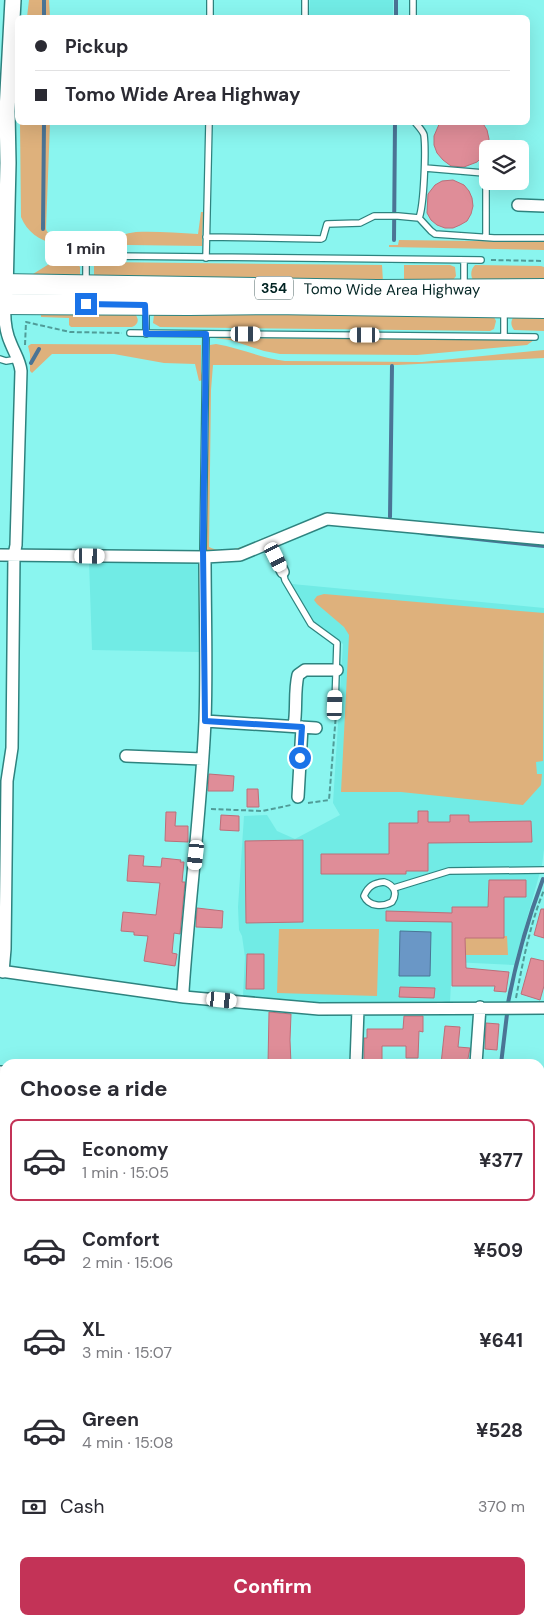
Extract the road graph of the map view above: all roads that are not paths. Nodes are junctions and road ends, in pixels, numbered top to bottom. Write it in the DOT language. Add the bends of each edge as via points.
graph roads {
  1 [pos="13,0"];
  2 [pos="210,0"];
  3 [pos="305,0"];
  4 [pos="413,0"];
  5 [pos="210,15"];
  6 [pos="305,15"];
  7 [pos="413,15"];
  8 [pos="209,125"];
  9 [pos="417,125"];
  10 [pos="425,168"];
  11 [pos="518,205"];
  12 [pos="544,206"];
  13 [pos="419,218"];
  14 [pos="206,237"];
  15 [pos="486,237"];
  16 [pos="3,238"];
  17 [pos="544,238"];
  18 [pos="64,256"];
  19 [pos="86,258"];
  20 [pos="206,258"];
  21 [pos="464,260"];
  22 [pos="481,260"];
  23 [pos="86,286"];
  24 [pos="464,289"];
  25 [pos="544,289"];
  26 [pos="2,294"];
  27 [pos="145,305"];
  28 [pos="504,308"];
  29 [pos="544,308"];
  30 [pos="130,333"];
  31 [pos="146,334"];
  32 [pos="206,334"];
  33 [pos="504,336"];
  34 [pos="535,337"];
  35 [pos="0,359"];
  36 [pos="18,359"];
  37 [pos="544,539"];
  38 [pos="269,543"];
  39 [pos="0,555"];
  40 [pos="14,555"];
  41 [pos="204,557"];
  42 [pos="283,572"];
  43 [pos="337,670"];
  44 [pos="335,705"];
  45 [pos="205,721"];
  46 [pos="298,727"];
  47 [pos="316,728"];
  48 [pos="126,756"];
  49 [pos="202,759"];
  50 [pos="298,797"];
  51 [pos="4,828"];
  52 [pos="544,870"];
  53 [pos="394,888"];
  54 [pos="1,971"];
  55 [pos="184,997"];
  56 [pos="480,1007"];
  57 [pos="544,1008"];
  58 [pos="358,1009"];
  59 [pos="356,1059"];
  60 [pos="476,1059"];
  1 -- 16 [label="street"];
  2 -- 5 [label="lane"];
  3 -- 6 [label="lane"];
  4 -- 7 [label="lane"];
  8 -- 14 [label="lane"];
  9 -- 10 [label="lane" via="424,133"];
  10 -- 13 [label="lane"];
  10 -- 15 [label="lane" via="484,173"];
  11 -- 12 [label="street"];
  13 -- 14 [label="lane" via="374,216 360,223 327,224 321,239"];
  13 -- 15 [label="lane" via="435,234"];
  14 -- 20 [label="lane"];
  15 -- 17 [label="lane"];
  16 -- 26 [label="street"];
  18 -- 19 [label="lane"];
  19 -- 20 [label="lane"];
  19 -- 23 [label="lane"];
  20 -- 21 [label="lane"];
  21 -- 22 [label="lane"];
  21 -- 24 [label="lane"];
  23 -- 24 [label="highway, Tomo Wide Area Highway / 354"];
  23 -- 26 [label="highway, Tomo Wide Area Highway / 354"];
  24 -- 25 [label="highway, Tomo Wide Area Highway / 354"];
  26 -- 27 [label="highway, Tomo Wide Area Highway / 354"];
  26 -- 36 [label="street" via="5,327"];
  27 -- 28 [label="highway, Tomo Wide Area Highway / 354"];
  27 -- 31 [label="lane"];
  28 -- 29 [label="highway, Tomo Wide Area Highway / 354"];
  28 -- 33 [label="lane"];
  30 -- 31 [label="lane"];
  31 -- 32 [label="lane"];
  32 -- 33 [label="lane"];
  32 -- 41 [label="lane"];
  33 -- 34 [label="lane"];
  35 -- 36 [label="lane"];
  36 -- 40 [label="street" via="21,371"];
  37 -- 38 [label="street" via="327,519"];
  38 -- 41 [label="street" via="240,555"];
  38 -- 42 [label="street"];
  39 -- 40 [label="street"];
  40 -- 41 [label="street"];
  40 -- 51 [label="street" via="12,748"];
  41 -- 45 [label="street"];
  42 -- 43 [label="lane" via="311,624 337,643"];
  43 -- 44 [label="lane"];
  43 -- 46 [label="street" via="300,672"];
  45 -- 46 [label="street"];
  45 -- 49 [label="street"];
  46 -- 47 [label="street"];
  46 -- 50 [label="street"];
  48 -- 49 [label="street"];
  49 -- 55 [label="street"];
  51 -- 54 [label="street" via="5,949"];
  52 -- 53 [label="lane" via="449,871"];
  53 -- 53 [label="lane" via="395,895 389,904 372,904 364,896 373,885 384,882"];
  54 -- 55 [label="street"];
  55 -- 58 [label="street" via="319,1009"];
  56 -- 57 [label="street"];
  56 -- 58 [label="street"];
  56 -- 60 [label="street"];
  58 -- 59 [label="street"];
}
